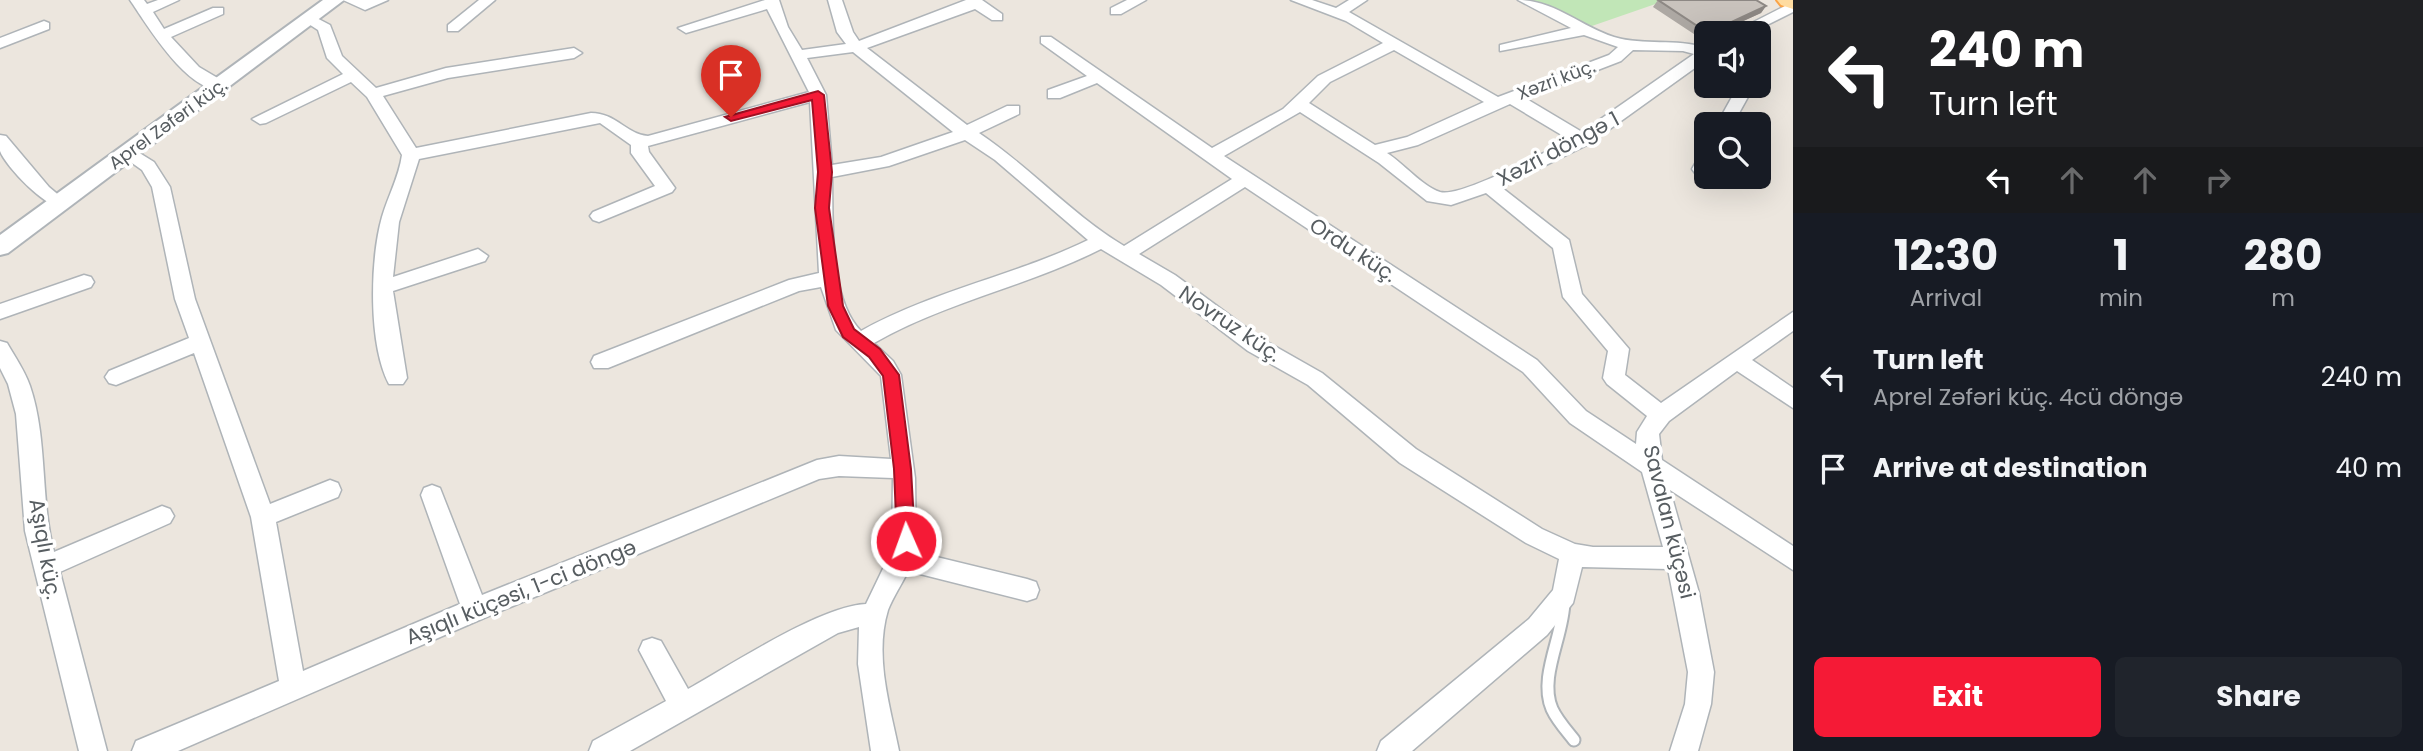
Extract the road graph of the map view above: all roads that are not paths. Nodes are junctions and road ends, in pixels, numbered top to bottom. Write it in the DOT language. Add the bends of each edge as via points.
graph roads {
  1 [pos="172,0"];
  2 [pos="335,0"];
  3 [pos="350,0"];
  4 [pos="381,0"];
  5 [pos="488,0"];
  6 [pos="835,0"];
  7 [pos="1139,0"];
  8 [pos="1298,0"];
  9 [pos="1360,0"];
  10 [pos="1525,0"];
  11 [pos="772,1"];
  12 [pos="975,1"];
  13 [pos="1792,3"];
  14 [pos="141,5"];
  15 [pos="218,11"];
  16 [pos="1116,11"];
  17 [pos="1339,12"];
  18 [pos="997,17"];
  19 [pos="309,19"];
  20 [pos="1761,21"];
  21 [pos="44,26"];
  22 [pos="453,28"];
  23 [pos="686,28"];
  24 [pos="1585,30"];
  25 [pos="160,36"];
  26 [pos="1046,40"];
  27 [pos="0,43"];
  28 [pos="1395,43"];
  29 [pos="1627,45"];
  30 [pos="856,47"];
  31 [pos="1505,48"];
  32 [pos="1694,49"];
  33 [pos="574,53"];
  34 [pos="797,55"];
  35 [pos="1694,61"];
  36 [pos="353,75"];
  37 [pos="1098,77"];
  38 [pos="220,86"];
  39 [pos="373,94"];
  40 [pos="1054,94"];
  41 [pos="818,95"];
  42 [pos="1504,100"];
  43 [pos="1298,103"];
  44 [pos="1013,110"];
  45 [pos="260,119"];
  46 [pos="968,132"];
  47 [pos="0,140"];
  48 [pos="1583,140"];
  49 [pos="639,141"];
  50 [pos="1372,151"];
  51 [pos="127,153"];
  52 [pos="411,155"];
  53 [pos="1210,156"];
  54 [pos="825,172"];
  55 [pos="1245,179"];
  56 [pos="1488,187"];
  57 [pos="59,203"];
  58 [pos="599,216"];
  59 [pos="1102,241"];
  60 [pos="0,247"];
  61 [pos="1125,255"];
  62 [pos="478,257"];
  63 [pos="831,278"];
  64 [pos="84,282"];
  65 [pos="381,288"];
  66 [pos="0,312"];
  67 [pos="1793,320"];
  68 [pos="859,342"];
  69 [pos="198,343"];
  70 [pos="0,349"];
  71 [pos="1736,360"];
  72 [pos="601,362"];
  73 [pos="116,377"];
  74 [pos="396,378"];
  75 [pos="1793,399"];
  76 [pos="1661,415"];
  77 [pos="1652,467"];
  78 [pos="903,469"];
  79 [pos="330,490"];
  80 [pos="432,495"];
  81 [pos="162,516"];
  82 [pos="263,517"];
  83 [pos="1572,554"];
  84 [pos="1677,558"];
  85 [pos="902,559"];
  86 [pos="1793,559"];
  87 [pos="45,567"];
  88 [pos="1027,590"];
  89 [pos="1564,595"];
  90 [pos="475,610"];
  91 [pos="874,615"];
  92 [pos="652,650"];
  93 [pos="293,687"];
  94 [pos="683,706"];
  95 [pos="1574,740"];
  96 [pos="93,751"];
  97 [pos="146,751"];
  98 [pos="603,751"];
  99 [pos="885,751"];
  100 [pos="1391,751"];
  101 [pos="1684,751"];
  1 -- 14 [label="street"];
  2 -- 19 [label="street, Aprel Zəfəri küç."];
  3 -- 4 [label="street" via="365,6"];
  5 -- 22 [label="street"];
  6 -- 30 [label="street, Novruz küç." via="845,32"];
  7 -- 16 [label="street"];
  8 -- 17 [label="street, Xəzri küç."];
  9 -- 17 [label="street"];
  10 -- 24 [label="street"];
  11 -- 23 [label="street"];
  11 -- 34 [label="street"];
  12 -- 18 [label="street"];
  12 -- 30 [label="street"];
  13 -- 20 [label="street"];
  14 -- 25 [label="street"];
  15 -- 25 [label="street"];
  17 -- 28 [label="street, Xəzri küç."];
  19 -- 36 [label="street" via="325,28 335,58"];
  19 -- 38 [label="street, Aprel Zəfəri küç."];
  21 -- 27 [label="street"];
  24 -- 29 [label="street"];
  24 -- 31 [label="street"];
  25 -- 38 [label="street" via="195,74"];
  26 -- 37 [label="street, Ordu küç."];
  28 -- 42 [label="street, Xəzri küç."];
  28 -- 43 [label="street" via="1324,79"];
  29 -- 32 [label="street"];
  29 -- 42 [label="street, Xəzri küç." via="1615,58"];
  30 -- 34 [label="street"];
  30 -- 46 [label="street, Novruz küç." via="934,111"];
  33 -- 39 [label="street" via="446,73"];
  34 -- 41 [label="street"];
  35 -- 48 [label="street, Xəzri döngə 1"];
  36 -- 39 [label="street"];
  36 -- 45 [label="street"];
  37 -- 40 [label="street"];
  37 -- 53 [label="street, Ordu küç."];
  38 -- 51 [label="street, Aprel Zəfəri küç."];
  39 -- 52 [label="street"];
  41 -- 49 [label="street"];
  41 -- 54 [label="street"];
  42 -- 48 [label="street"];
  42 -- 50 [label="street" via="1412,141"];
  43 -- 50 [label="street"];
  43 -- 53 [label="street" via="1273,124"];
  44 -- 46 [label="street"];
  46 -- 54 [label="street" via="883,162"];
  46 -- 59 [label="street, Novruz küç."];
  47 -- 57 [label="street"];
  48 -- 56 [label="street, Xəzri döngə 1"];
  49 -- 52 [label="street" via="628,138 604,117"];
  49 -- 58 [label="street" via="640,153 666,188"];
  50 -- 56 [label="street" via="1433,197 1451,199"];
  51 -- 57 [label="street, Aprel Zəfəri küç."];
  51 -- 69 [label="street" via="148,166 161,187 174,260"];
  52 -- 65 [label="street" via="389,223"];
  53 -- 55 [label="street, Ordu küç."];
  54 -- 63 [label="street" via="822,208"];
  55 -- 61 [label="street"];
  55 -- 77 [label="street, Ordu küç." via="1530,366 1578,417"];
  56 -- 76 [label="street, Xəzri döngə 1" via="1562,245 1573,297 1619,349 1614,378"];
  57 -- 60 [label="street, Aprel Zəfəri küç."];
  59 -- 61 [label="street, Novruz küç."];
  59 -- 68 [label="street" via="1057,263 901,318"];
  61 -- 83 [label="street, Novruz küç." via="1168,280 1255,345 1315,379 1419,464 1534,536"];
  62 -- 65 [label="street"];
  63 -- 68 [label="street" via="839,318"];
  63 -- 72 [label="street" via="796,285"];
  64 -- 66 [label="street"];
  65 -- 74 [label="street" via="383,324"];
  67 -- 71 [label="street, Savalan küçəsi"];
  68 -- 78 [label="street" via="883,361 891,375"];
  69 -- 73 [label="street"];
  69 -- 82 [label="street"];
  70 -- 87 [label="street, Aşıqlı küç." via="19,384 27,414 37,531"];
  71 -- 75 [label="street"];
  71 -- 76 [label="street, Savalan küçəsi"];
  76 -- 77 [label="street, Savalan küçəsi" via="1648,432"];
  77 -- 84 [label="street, Savalan küçəsi"];
  77 -- 86 [label="street, Ordu küç."];
  78 -- 85 [label="street" via="906,541"];
  78 -- 90 [label="street, Aşıqlı küçəsi, 1-ci döngə" via="838,466 817,470"];
  79 -- 82 [label="street"];
  80 -- 90 [label="street"];
  81 -- 87 [label="street"];
  82 -- 93 [label="street"];
  83 -- 84 [label="street, Novruz küç."];
  83 -- 89 [label="street"];
  84 -- 101 [label="street, Savalan küçəsi" via="1688,593 1701,672 1698,704"];
  85 -- 88 [label="street"];
  85 -- 91 [label="street"];
  87 -- 96 [label="street, Aşıqlı küç."];
  89 -- 95 [label="lane" via="1564,627 1548,687 1549,702"];
  89 -- 100 [label="street" via="1538,627"];
  90 -- 93 [label="street, Aşıqlı küçəsi, 1-ci döngə"];
  91 -- 94 [label="street" via="830,624"];
  91 -- 99 [label="street" via="872,672"];
  92 -- 94 [label="street"];
  93 -- 97 [label="street, Aşıqlı küçəsi, 1-ci döngə"];
  94 -- 98 [label="street"];
}
